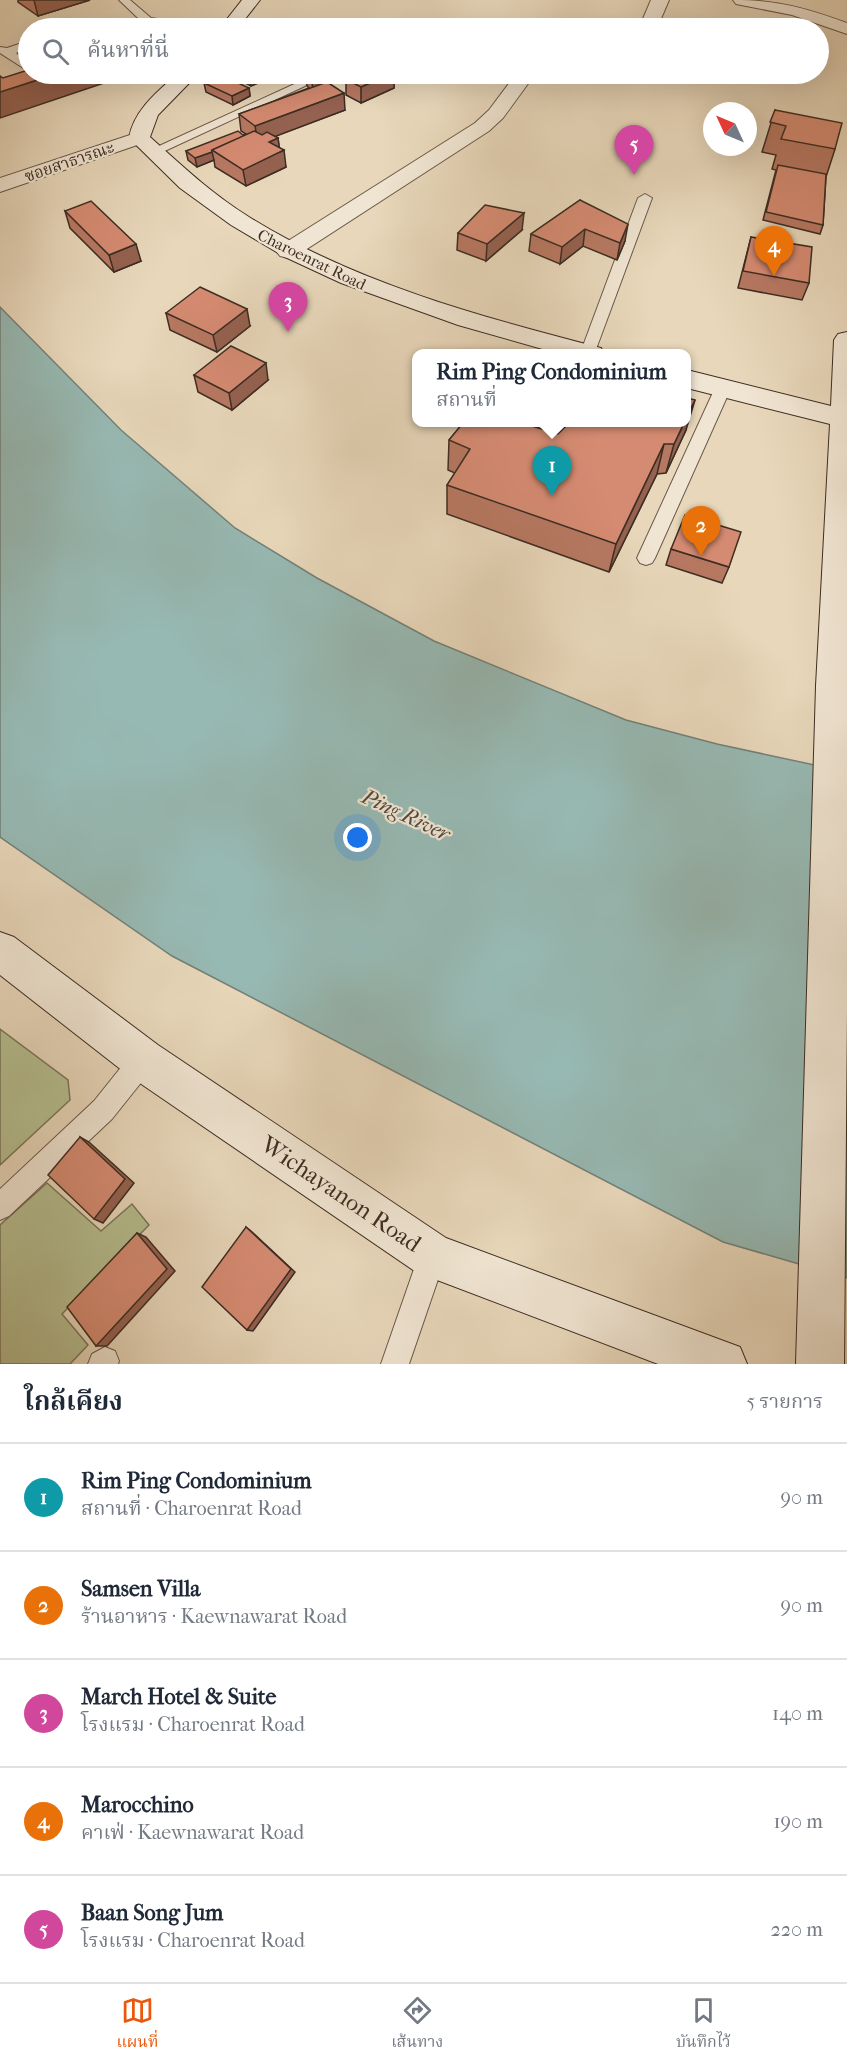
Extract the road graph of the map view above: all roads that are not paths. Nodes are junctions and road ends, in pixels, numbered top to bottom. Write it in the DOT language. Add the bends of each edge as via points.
graph roads {
  1 [pos="124,0"];
  2 [pos="251,0"];
  3 [pos="660,0"];
  4 [pos="742,0"];
  5 [pos="145,18"];
  6 [pos="237,18"];
  7 [pos="652,18"];
  8 [pos="816,18"];
  9 [pos="829,23"];
  10 [pos="847,29"];
  11 [pos="4,51"];
  12 [pos="18,61"];
  13 [pos="178,84"];
  14 [pos="301,84"];
  15 [pos="518,84"];
  16 [pos="146,145"];
  17 [pos="0,185"];
  18 [pos="645,198"];
  19 [pos="288,251"];
  20 [pos="847,340"];
  21 [pos="576,349"];
  22 [pos="591,349"];
  23 [pos="691,380"];
  24 [pos="723,388"];
  25 [pos="845,418"];
  26 [pos="646,558"];
  27 [pos="0,951"];
  28 [pos="143,1060"];
  29 [pos="0,1207"];
  30 [pos="432,1256"];
  31 [pos="395,1364"];
  32 [pos="723,1364"];
  33 [pos="820,1364"];
  1 -- 5 [label="lane"];
  2 -- 6 [label="street"];
  3 -- 7 [label="street"];
  4 -- 8 [label="street"];
  9 -- 10 [label="street"];
  11 -- 12 [label="lane"];
  13 -- 16 [label="street" via="139,128"];
  14 -- 16 [label="lane"];
  15 -- 19 [label="street" via="482,127"];
  16 -- 17 [label="street, ซอยสาธารณะ"];
  16 -- 19 [label="street, Charoenrat Road" via="198,193 239,223"];
  18 -- 22 [label="lane"];
  19 -- 21 [label="street, Charoenrat Road" via="371,288"];
  20 -- 25 [label="street"];
  23 -- 24 [label="street"];
  24 -- 25 [label="street"];
  24 -- 26 [label="lane"];
  25 -- 33 [label="street" via="833,686"];
  27 -- 28 [label="street, Wichayanon Road"];
  28 -- 29 [label="lane" via="103,1110"];
  28 -- 30 [label="street, Wichayanon Road"];
  30 -- 31 [label="lane"];
  30 -- 32 [label="street, Wichayanon Road"];
}
